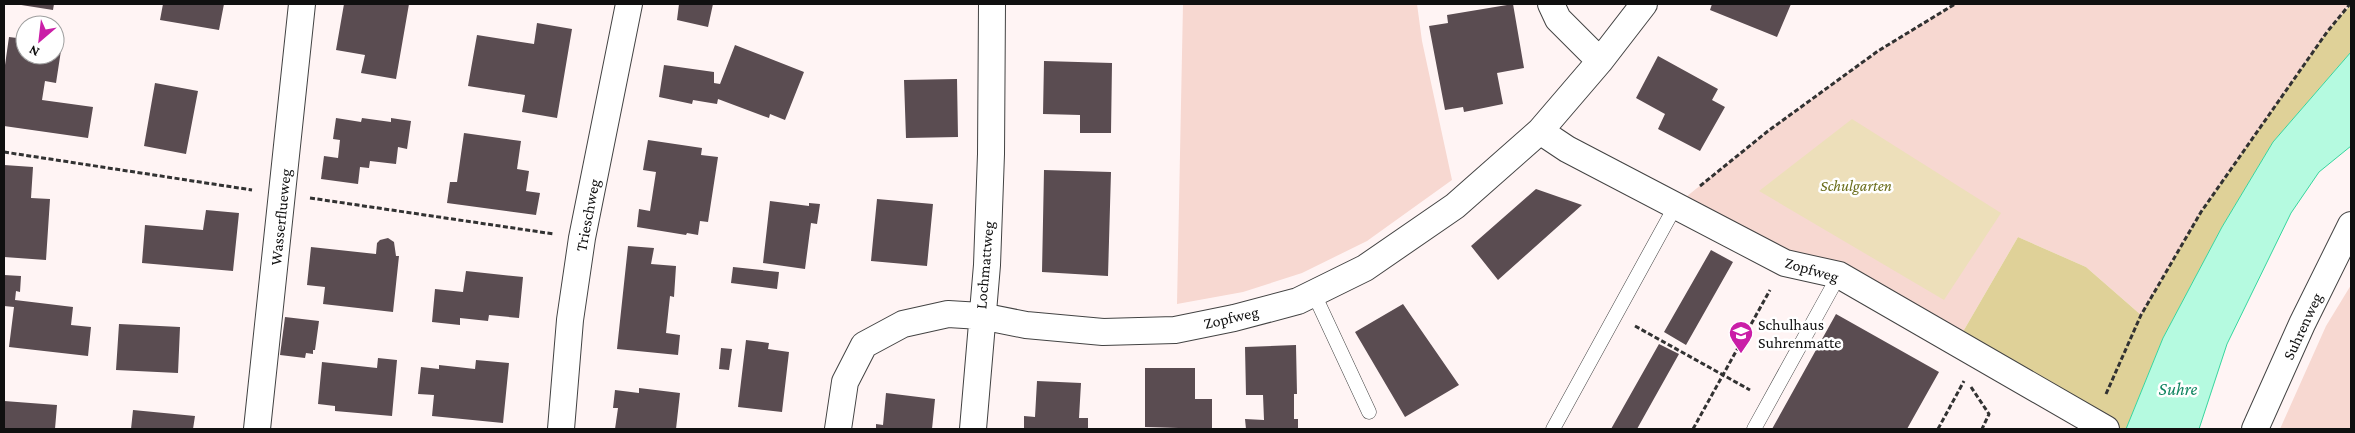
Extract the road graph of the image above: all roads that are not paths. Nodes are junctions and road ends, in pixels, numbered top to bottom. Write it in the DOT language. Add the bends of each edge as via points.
graph roads {
  1 [pos="302,4"];
  2 [pos="629,4"];
  3 [pos="992,4"];
  4 [pos="1551,4"];
  5 [pos="1644,4"];
  6 [pos="1600,61"];
  7 [pos="1540,131"];
  8 [pos="1676,205"];
  9 [pos="2351,224"];
  10 [pos="1839,276"];
  11 [pos="1314,294"];
  12 [pos="982,316"];
  13 [pos="1369,412"];
  14 [pos="2096,427"];
  15 [pos="257,429"];
  16 [pos="561,429"];
  17 [pos="838,429"];
  18 [pos="973,429"];
  19 [pos="1553,429"];
  20 [pos="1754,429"];
  21 [pos="2256,429"];
  1 -- 15 [label="street, Wasserflueweg"];
  2 -- 16 [label="street, Trieschweg" via="582,238 570,320"];
  3 -- 12 [label="street, Lochmattweg" via="991,154"];
  4 -- 6 [label="street" via="1558,19"];
  5 -- 6 [label="street, Zopfweg"];
  6 -- 7 [label="street, Zopfweg"];
  7 -- 8 [label="street, Zopfweg" via="1567,149"];
  7 -- 11 [label="street, Zopfweg" via="1455,206 1365,268"];
  8 -- 10 [label="street, Zopfweg" via="1785,263"];
  8 -- 19 [label="lane"];
  9 -- 21 [label="street, Suhrenweg"];
  10 -- 14 [label="street, Zopfweg"];
  10 -- 20 [label="lane"];
  11 -- 12 [label="street, Zopfweg" via="1234,318 1175,330 1103,332 1026,325"];
  11 -- 13 [label="lane"];
  12 -- 17 [label="street, Lochmattweg" via="948,314 903,324 864,345 845,382"];
  12 -- 18 [label="street"];
}
